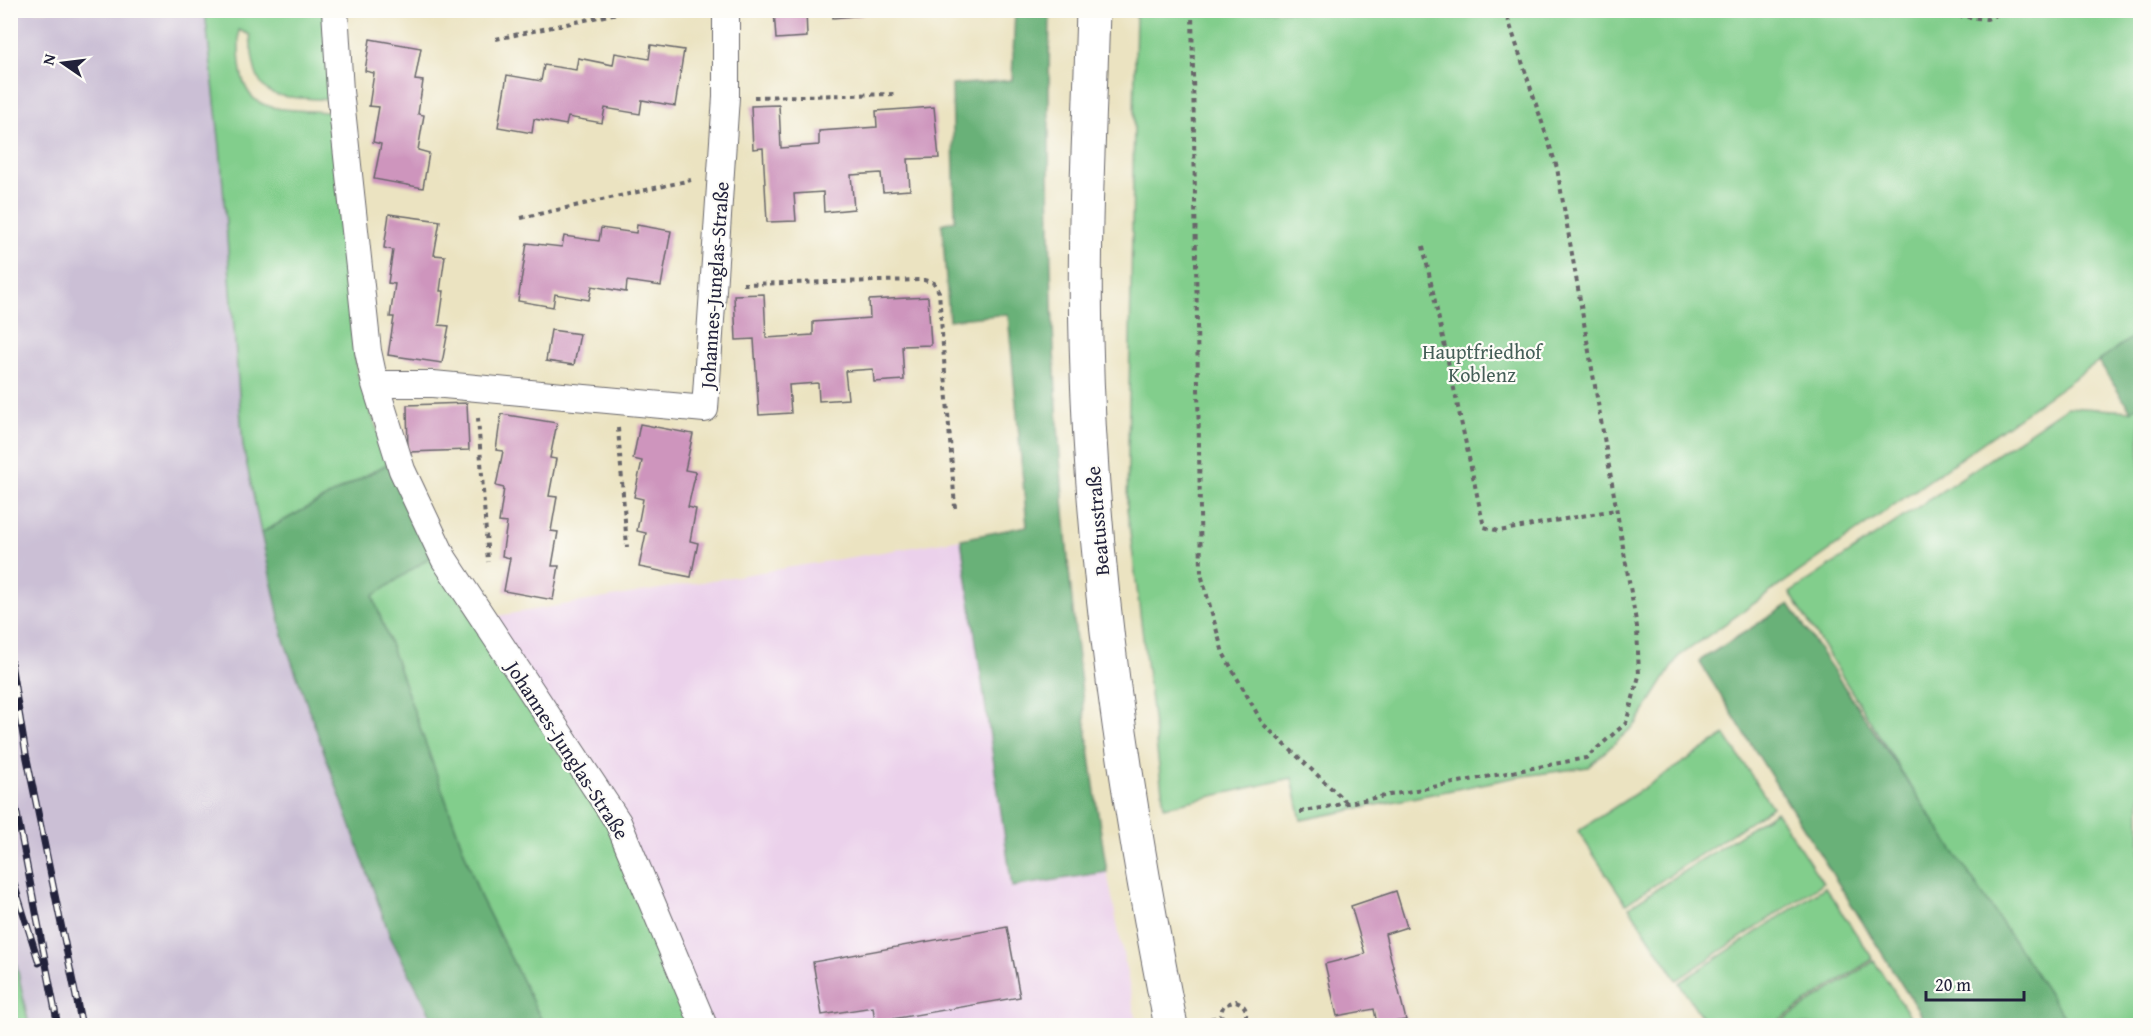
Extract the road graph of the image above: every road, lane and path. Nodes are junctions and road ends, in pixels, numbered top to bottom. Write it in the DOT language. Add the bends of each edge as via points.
graph roads {
  1 [pos="335,10"];
  2 [pos="632,10"];
  3 [pos="726,10"];
  4 [pos="1093,10"];
  5 [pos="1192,10"];
  6 [pos="1505,10"];
  7 [pos="1895,10"];
  8 [pos="2008,10"];
  9 [pos="496,39"];
  10 [pos="895,94"];
  11 [pos="726,97"];
  12 [pos="721,173"];
  13 [pos="521,218"];
  14 [pos="1423,246"];
  15 [pos="712,285"];
  16 [pos="375,384"];
  17 [pos="476,387"];
  18 [pos="617,401"];
  19 [pos="955,508"];
  20 [pos="1615,510"];
  21 [pos="627,547"];
  22 [pos="488,562"];
  23 [pos="1347,803"];
  24 [pos="1300,812"];
  25 [pos="1221,1016"];
  26 [pos="1208,1020"];
  27 [pos="1241,1025"];
  28 [pos="704,1026"];
  29 [pos="1171,1026"];
  30 [pos="1228,1026"];
  1 -- 16 [label="street, Johannes-Junglas-Straße" via="343,120"];
  2 -- 9 [label="path"];
  3 -- 11 [label="street, Johannes-Junglas-Straße"];
  4 -- 29 [label="street, Beatusstraße" via="1086,338 1095,498 1124,764"];
  5 -- 23 [label="path" via="1201,574 1223,653 1263,724"];
  6 -- 20 [label="path" via="1557,168"];
  7 -- 8 [label="path" via="1987,19"];
  10 -- 11 [label="path"];
  11 -- 12 [label="street, Johannes-Junglas-Straße"];
  12 -- 13 [label="path"];
  12 -- 15 [label="street, Johannes-Junglas-Straße"];
  14 -- 20 [label="path" via="1484,527 1499,531"];
  15 -- 18 [label="street, Johannes-Junglas-Straße" via="705,409"];
  15 -- 19 [label="path" via="924,280 934,283 939,292"];
  16 -- 17 [label="street, Johannes-Junglas-Straße"];
  16 -- 28 [label="street, Johannes-Junglas-Straße" via="402,470 444,559 618,822"];
  17 -- 18 [label="street, Johannes-Junglas-Straße"];
  17 -- 22 [label="path"];
  18 -- 21 [label="path"];
  20 -- 23 [label="path" via="1638,647 1639,676 1626,723 1586,758"];
  23 -- 24 [label="path"];
  25 -- 26 [label="path"];
  25 -- 27 [label="path" via="1224,1005 1240,1002 1247,1013"];
  25 -- 30 [label="path"];
}
